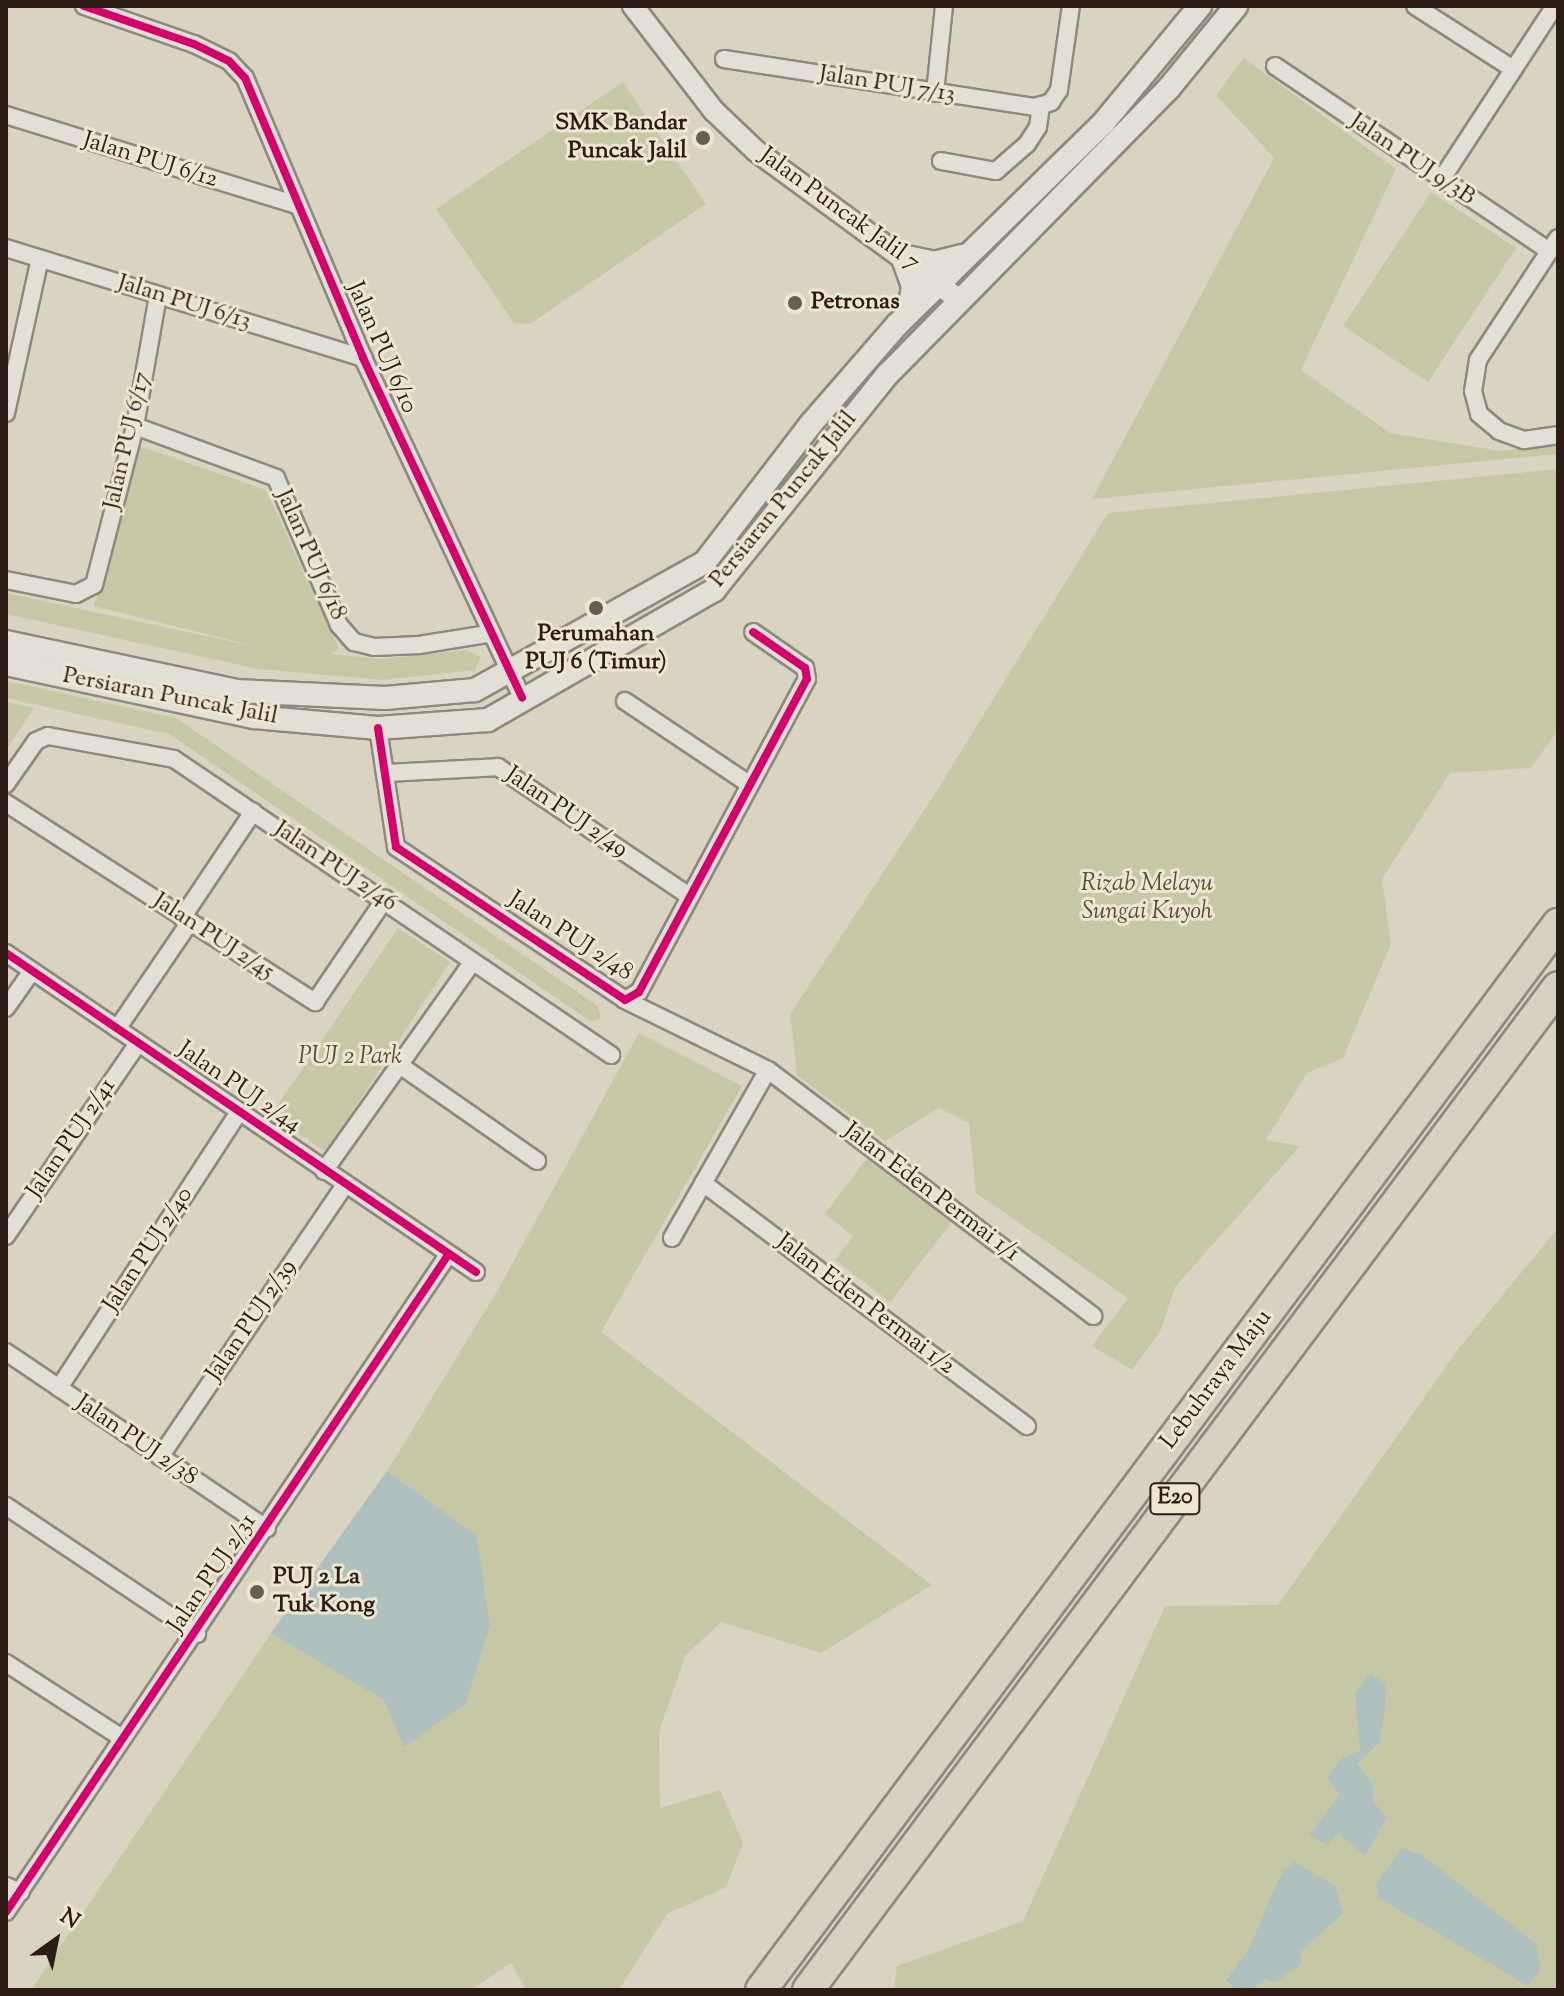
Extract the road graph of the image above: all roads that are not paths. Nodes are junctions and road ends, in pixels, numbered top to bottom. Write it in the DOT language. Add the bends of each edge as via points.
graph roads {
  1 [pos="84,6"];
  2 [pos="633,6"];
  3 [pos="944,6"];
  4 [pos="1071,6"];
  5 [pos="1200,6"];
  6 [pos="1236,6"];
  7 [pos="1415,6"];
  8 [pos="1555,6"];
  9 [pos="724,59"];
  10 [pos="1275,66"];
  11 [pos="1513,69"];
  12 [pos="935,93"];
  13 [pos="1046,103"];
  14 [pos="6,115"];
  15 [pos="941,161"];
  16 [pos="1441,180"];
  17 [pos="296,205"];
  18 [pos="1554,245"];
  19 [pos="6,248"];
  20 [pos="966,255"];
  21 [pos="902,256"];
  22 [pos="40,259"];
  23 [pos="937,282"];
  24 [pos="158,295"];
  25 [pos="958,299"];
  26 [pos="909,312"];
  27 [pos="363,358"];
  28 [pos="6,413"];
  29 [pos="135,426"];
  30 [pos="1558,435"];
  31 [pos="6,580"];
  32 [pos="753,632"];
  33 [pos="488,634"];
  34 [pos="6,642"];
  35 [pos="6,664"];
  36 [pos="508,671"];
  37 [pos="522,698"];
  38 [pos="625,701"];
  39 [pos="378,728"];
  40 [pos="385,773"];
  41 [pos="6,784"];
  42 [pos="749,784"];
  43 [pos="6,803"];
  44 [pos="253,812"];
  45 [pos="689,896"];
  46 [pos="385,899"];
  47 [pos="186,920"];
  48 [pos="1558,924"];
  49 [pos="6,953"];
  50 [pos="472,963"];
  51 [pos="32,971"];
  52 [pos="1558,987"];
  53 [pos="625,1000"];
  54 [pos="6,1008"];
  55 [pos="117,1029"];
  56 [pos="138,1043"];
  57 [pos="611,1055"];
  58 [pos="401,1066"];
  59 [pos="768,1070"];
  60 [pos="239,1112"];
  61 [pos="537,1161"];
  62 [pos="324,1171"];
  63 [pos="703,1183"];
  64 [pos="345,1185"];
  65 [pos="6,1236"];
  66 [pos="672,1238"];
  67 [pos="448,1255"];
  68 [pos="476,1272"];
  69 [pos="1093,1316"];
  70 [pos="6,1352"];
  71 [pos="59,1388"];
  72 [pos="1027,1426"];
  73 [pos="160,1457"];
  74 [pos="6,1506"];
  75 [pos="267,1529"];
  76 [pos="197,1634"];
  77 [pos="9,1672"];
  78 [pos="122,1738"];
  79 [pos="14,1889"];
  80 [pos="6,1912"];
  81 [pos="761,1990"];
  82 [pos="808,1990"];
  1 -- 17 [label="street, Jalan PUJ 6/10" via="229,61 245,78"];
  2 -- 21 [label="street, Jalan Puncak Jalil 7" via="714,111 756,151 800,188"];
  3 -- 12 [label="street"];
  4 -- 13 [label="street" via="1067,63"];
  5 -- 20 [label="main road, Persiaran Puncak Jalil" via="1104,122"];
  6 -- 25 [label="main road, Persiaran Puncak Jalil" via="1169,88"];
  7 -- 11 [label="street"];
  8 -- 11 [label="street"];
  9 -- 12 [label="street, Jalan PUJ 7/13"];
  10 -- 16 [label="street, Jalan PUJ 9/3B"];
  11 -- 16 [label="street"];
  12 -- 13 [label="street, Jalan PUJ 7/13"];
  13 -- 15 [label="street" via="1027,144 996,171"];
  14 -- 17 [label="street, Jalan PUJ 6/12"];
  16 -- 18 [label="street, Jalan PUJ 9/3B"];
  17 -- 27 [label="street, Jalan PUJ 6/10"];
  18 -- 30 [label="street" via="1478,360 1473,402 1489,423 1510,436 1524,440"];
  19 -- 22 [label="street, Jalan PUJ 6/13"];
  20 -- 21 [label="main road" via="934,263"];
  20 -- 23 [label="main road, Persiaran Puncak Jalil"];
  21 -- 23 [label="street, Jalan Puncak Jalil 7"];
  21 -- 26 [label="main road" via="913,286"];
  22 -- 24 [label="street, Jalan PUJ 6/13"];
  22 -- 28 [label="street"];
  23 -- 25 [label="street, Jalan Puncak Jalil 7"];
  23 -- 26 [label="main road, Persiaran Puncak Jalil"];
  24 -- 27 [label="street, Jalan PUJ 6/13"];
  24 -- 29 [label="street, Jalan PUJ 6/17"];
  25 -- 37 [label="main road, Persiaran Puncak Jalil" via="852,415 714,590"];
  26 -- 36 [label="main road, Persiaran Puncak Jalil" via="810,425 705,562"];
  27 -- 33 [label="street, Jalan PUJ 6/10"];
  29 -- 31 [label="street, Jalan PUJ 6/17" via="94,585 76,594"];
  29 -- 33 [label="street, Jalan PUJ 6/18" via="276,478 339,625 354,642 374,647 419,645"];
  32 -- 42 [label="street, Jalan PUJ 2/48" via="808,671"];
  33 -- 36 [label="street, Jalan PUJ 6/10"];
  34 -- 36 [label="main road, Persiaran Puncak Jalil" via="236,691 309,698 475,690"];
  35 -- 39 [label="main road, Persiaran Puncak Jalil" via="254,717"];
  36 -- 37 [label="street, Jalan PUJ 6/10"];
  37 -- 39 [label="main road, Persiaran Puncak Jalil" via="488,720"];
  38 -- 42 [label="street"];
  39 -- 40 [label="street, Jalan PUJ 2/48"];
  40 -- 45 [label="street, Jalan PUJ 2/49" via="498,767"];
  40 -- 53 [label="street, Jalan PUJ 2/48" via="398,848"];
  41 -- 44 [label="street, Jalan PUJ 2/46" via="36,741 62,736 174,759"];
  42 -- 45 [label="street, Jalan PUJ 2/48"];
  43 -- 47 [label="street, Jalan PUJ 2/45"];
  44 -- 46 [label="street, Jalan PUJ 2/46"];
  44 -- 47 [label="street"];
  45 -- 53 [label="street, Jalan PUJ 2/48" via="639,992"];
  46 -- 47 [label="street, Jalan PUJ 2/45" via="315,1002"];
  46 -- 50 [label="street, Jalan PUJ 2/46"];
  47 -- 55 [label="street"];
  48 -- 81 [label="highway, Lebuhraya Maju / E20"];
  49 -- 51 [label="street, Jalan PUJ 2/44"];
  50 -- 57 [label="street, Jalan PUJ 2/46"];
  50 -- 58 [label="street"];
  51 -- 54 [label="street"];
  51 -- 55 [label="street, Jalan PUJ 2/44"];
  52 -- 82 [label="highway, Lebuhraya Maju / E20"];
  53 -- 59 [label="street, Jalan Eden Permai 1/1"];
  55 -- 56 [label="street, Jalan PUJ 2/44"];
  56 -- 60 [label="street, Jalan PUJ 2/44"];
  56 -- 65 [label="street, Jalan PUJ 2/41"];
  58 -- 61 [label="street"];
  58 -- 62 [label="street"];
  59 -- 63 [label="street"];
  59 -- 69 [label="street, Jalan Eden Permai 1/1"];
  60 -- 62 [label="street, Jalan PUJ 2/44"];
  60 -- 71 [label="street, Jalan PUJ 2/40"];
  62 -- 64 [label="street, Jalan PUJ 2/44"];
  63 -- 66 [label="street"];
  63 -- 72 [label="street, Jalan Eden Permai 1/2"];
  64 -- 67 [label="street, Jalan PUJ 2/44"];
  64 -- 73 [label="street, Jalan PUJ 2/39"];
  67 -- 68 [label="street, Jalan PUJ 2/44"];
  67 -- 75 [label="street, Jalan PUJ 2/31"];
  70 -- 71 [label="street, Jalan PUJ 2/38"];
  71 -- 73 [label="street, Jalan PUJ 2/38"];
  73 -- 75 [label="street, Jalan PUJ 2/38"];
  74 -- 76 [label="street"];
  75 -- 76 [label="street, Jalan PUJ 2/31"];
  76 -- 78 [label="street, Jalan PUJ 2/31"];
  77 -- 78 [label="street"];
  78 -- 79 [label="street, Jalan PUJ 2/31"];
  79 -- 80 [label="street, Jalan PUJ 2/31"];
}
